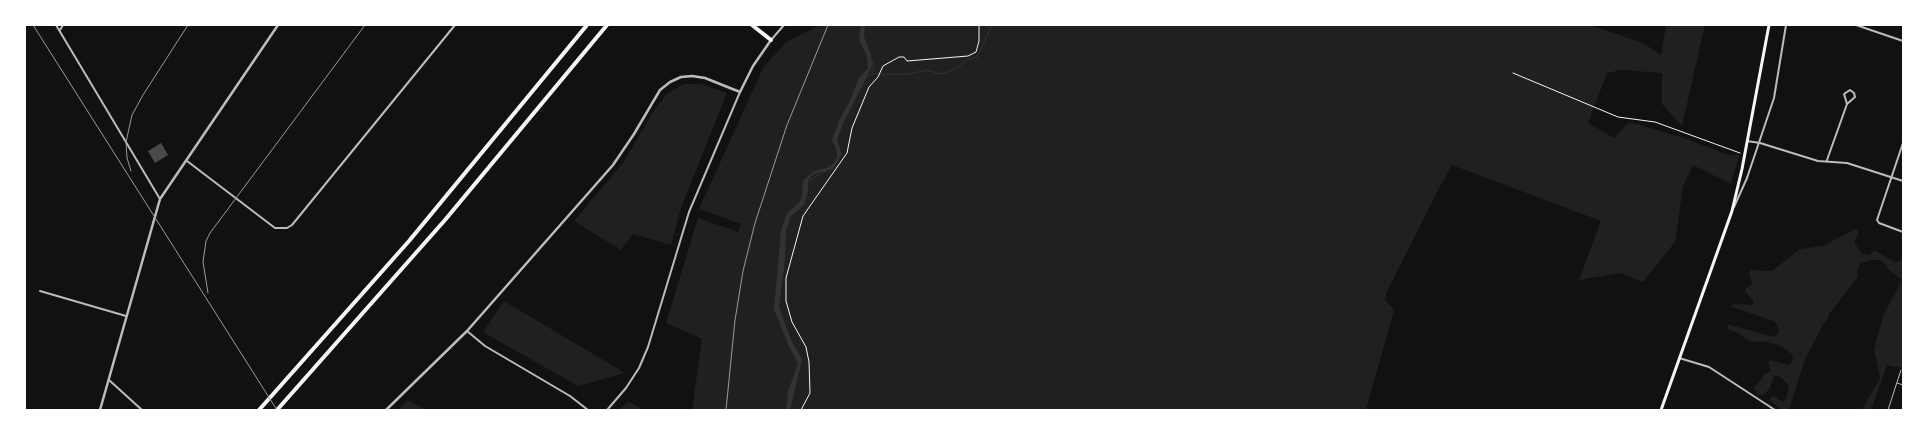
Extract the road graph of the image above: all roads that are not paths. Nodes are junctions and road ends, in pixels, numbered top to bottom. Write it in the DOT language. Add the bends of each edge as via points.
graph roads {
  1 [pos="56,25"];
  2 [pos="63,25"];
  3 [pos="278,25"];
  4 [pos="455,25"];
  5 [pos="586,25"];
  6 [pos="609,25"];
  7 [pos="752,25"];
  8 [pos="784,25"];
  9 [pos="1769,25"];
  10 [pos="1786,25"];
  11 [pos="1856,25"];
  12 [pos="1863,26"];
  13 [pos="60,30"];
  14 [pos="771,40"];
  15 [pos="1903,41"];
  16 [pos="740,92"];
  17 [pos="1847,104"];
  18 [pos="1747,141"];
  19 [pos="1760,143"];
  20 [pos="1903,143"];
  21 [pos="1827,160"];
  22 [pos="187,161"];
  23 [pos="1891,178"];
  24 [pos="1903,181"];
  25 [pos="160,199"];
  26 [pos="1732,211"];
  27 [pos="1903,232"];
  28 [pos="40,291"];
  29 [pos="126,316"];
  30 [pos="467,331"];
  31 [pos="1680,358"];
  32 [pos="1901,370"];
  33 [pos="109,380"];
  34 [pos="1897,383"];
  35 [pos="1903,385"];
  36 [pos="100,410"];
  37 [pos="142,410"];
  38 [pos="258,410"];
  39 [pos="277,410"];
  40 [pos="386,410"];
  41 [pos="588,410"];
  42 [pos="607,410"];
  43 [pos="1661,410"];
  44 [pos="1775,410"];
  45 [pos="1888,410"];
  1 -- 13 [label="street"];
  2 -- 13 [label="street"];
  3 -- 22 [label="street"];
  4 -- 22 [label="street" via="287,228 275,228"];
  5 -- 38 [label="highway" via="404,246"];
  6 -- 39 [label="highway" via="445,220"];
  7 -- 14 [label="highway"];
  8 -- 14 [label="street"];
  9 -- 18 [label="main road"];
  10 -- 19 [label="street" via="1779,77"];
  11 -- 12 [label="street"];
  12 -- 15 [label="street"];
  13 -- 25 [label="street"];
  14 -- 16 [label="street"];
  16 -- 30 [label="street" via="692,76 675,80 660,90 613,165"];
  16 -- 42 [label="street" via="689,212 648,347 626,388"];
  17 -- 17 [label="street" via="1855,97 1853,91 1844,94"];
  17 -- 21 [label="street"];
  18 -- 19 [label="street"];
  18 -- 26 [label="main road"];
  19 -- 21 [label="street" via="1818,161"];
  19 -- 26 [label="street"];
  20 -- 23 [label="street"];
  21 -- 23 [label="street" via="1847,163"];
  22 -- 25 [label="street"];
  23 -- 24 [label="street"];
  23 -- 27 [label="street" via="1878,220"];
  25 -- 29 [label="street"];
  26 -- 31 [label="main road"];
  28 -- 29 [label="street"];
  29 -- 33 [label="street"];
  30 -- 40 [label="street"];
  30 -- 41 [label="street" via="485,346"];
  31 -- 43 [label="main road"];
  31 -- 44 [label="street" via="1709,367"];
  32 -- 34 [label="lane"];
  33 -- 36 [label="street"];
  33 -- 37 [label="street"];
  34 -- 35 [label="lane"];
  34 -- 45 [label="lane"];
}
